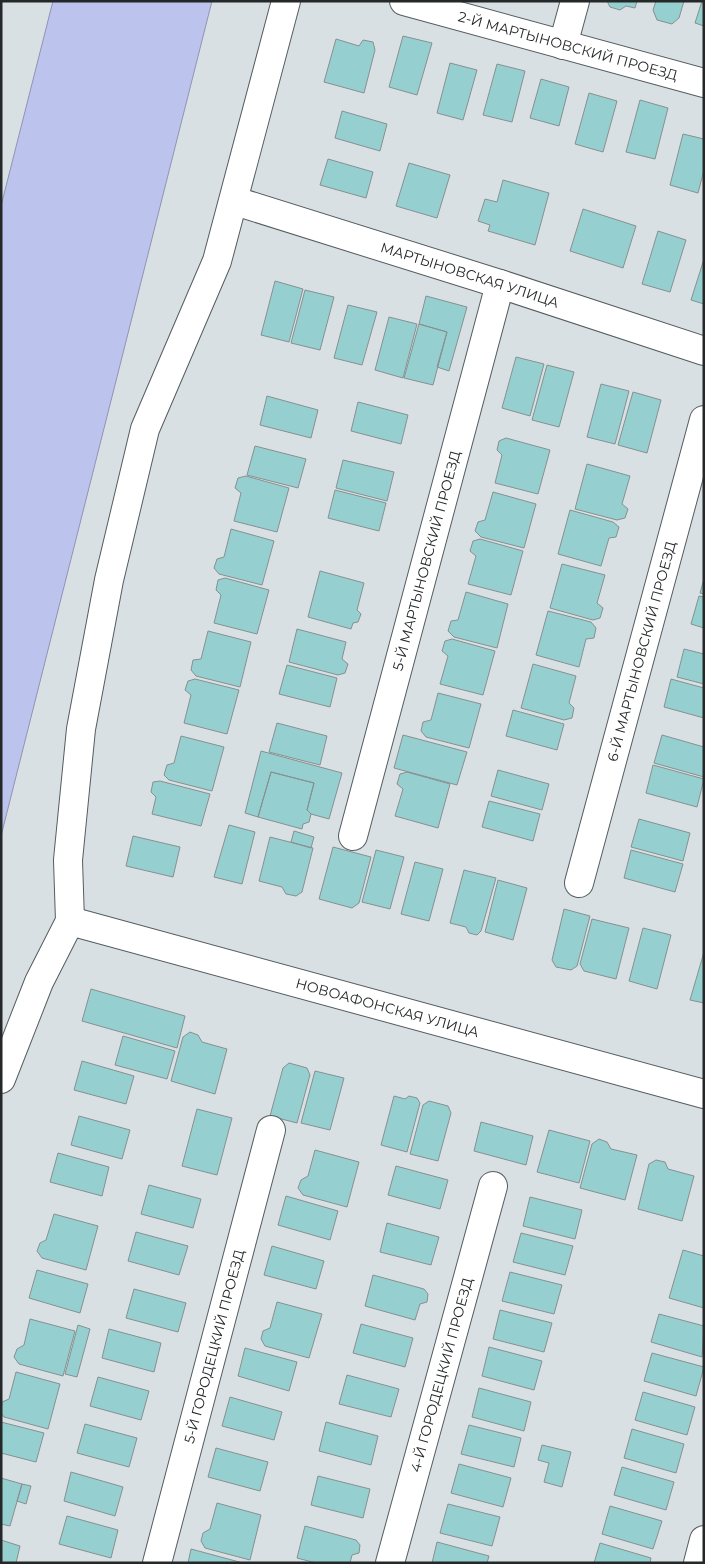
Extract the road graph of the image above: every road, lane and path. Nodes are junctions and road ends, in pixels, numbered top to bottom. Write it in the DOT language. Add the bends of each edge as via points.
graph roads {
  1 [pos="286,1"];
  2 [pos="404,1"];
  3 [pos="575,1"];
  4 [pos="563,45"];
  5 [pos="704,83"];
  6 [pos="235,201"];
  7 [pos="500,284"];
  8 [pos="704,351"];
  9 [pos="704,420"];
  10 [pos="353,836"];
  11 [pos="579,883"];
  12 [pos="70,922"];
  13 [pos="1,1080"];
  14 [pos="704,1094"];
  15 [pos="271,1130"];
  16 [pos="493,1186"];
  17 [pos="704,1540"];
  18 [pos="157,1563"];
  19 [pos="390,1563"];
  20 [pos="698,1563"];
  1 -- 6 [label="street"];
  2 -- 4 [label="street, 2-Й МАРТЫНОВСКИЙ ПРОЕЗД"];
  3 -- 4 [label="street"];
  4 -- 5 [label="street, 2-Й МАРТЫНОВСКИЙ ПРОЕЗД"];
  6 -- 7 [label="street, МАРТЫНОВСКАЯ УЛИЦА"];
  6 -- 12 [label="street" via="217,261 145,429 110,580 80,729 68,860"];
  7 -- 8 [label="street, МАРТЫНОВСКАЯ УЛИЦА"];
  7 -- 10 [label="street, 5-Й МАРТЫНОВСКИЙ ПРОЕЗД"];
  9 -- 11 [label="street, 6-Й МАРТЫНОВСКИЙ ПРОЕЗД"];
  12 -- 13 [label="street" via="39,982"];
  12 -- 14 [label="street, НОВОАФОНСКАЯ УЛИЦА"];
  15 -- 18 [label="street, 5-Й ГОРОДЕЦКИЙ ПРОЕЗД"];
  16 -- 19 [label="street, 4-Й ГОРОДЕЦКИЙ ПРОЕЗД"];
  17 -- 20 [label="street"];
}
